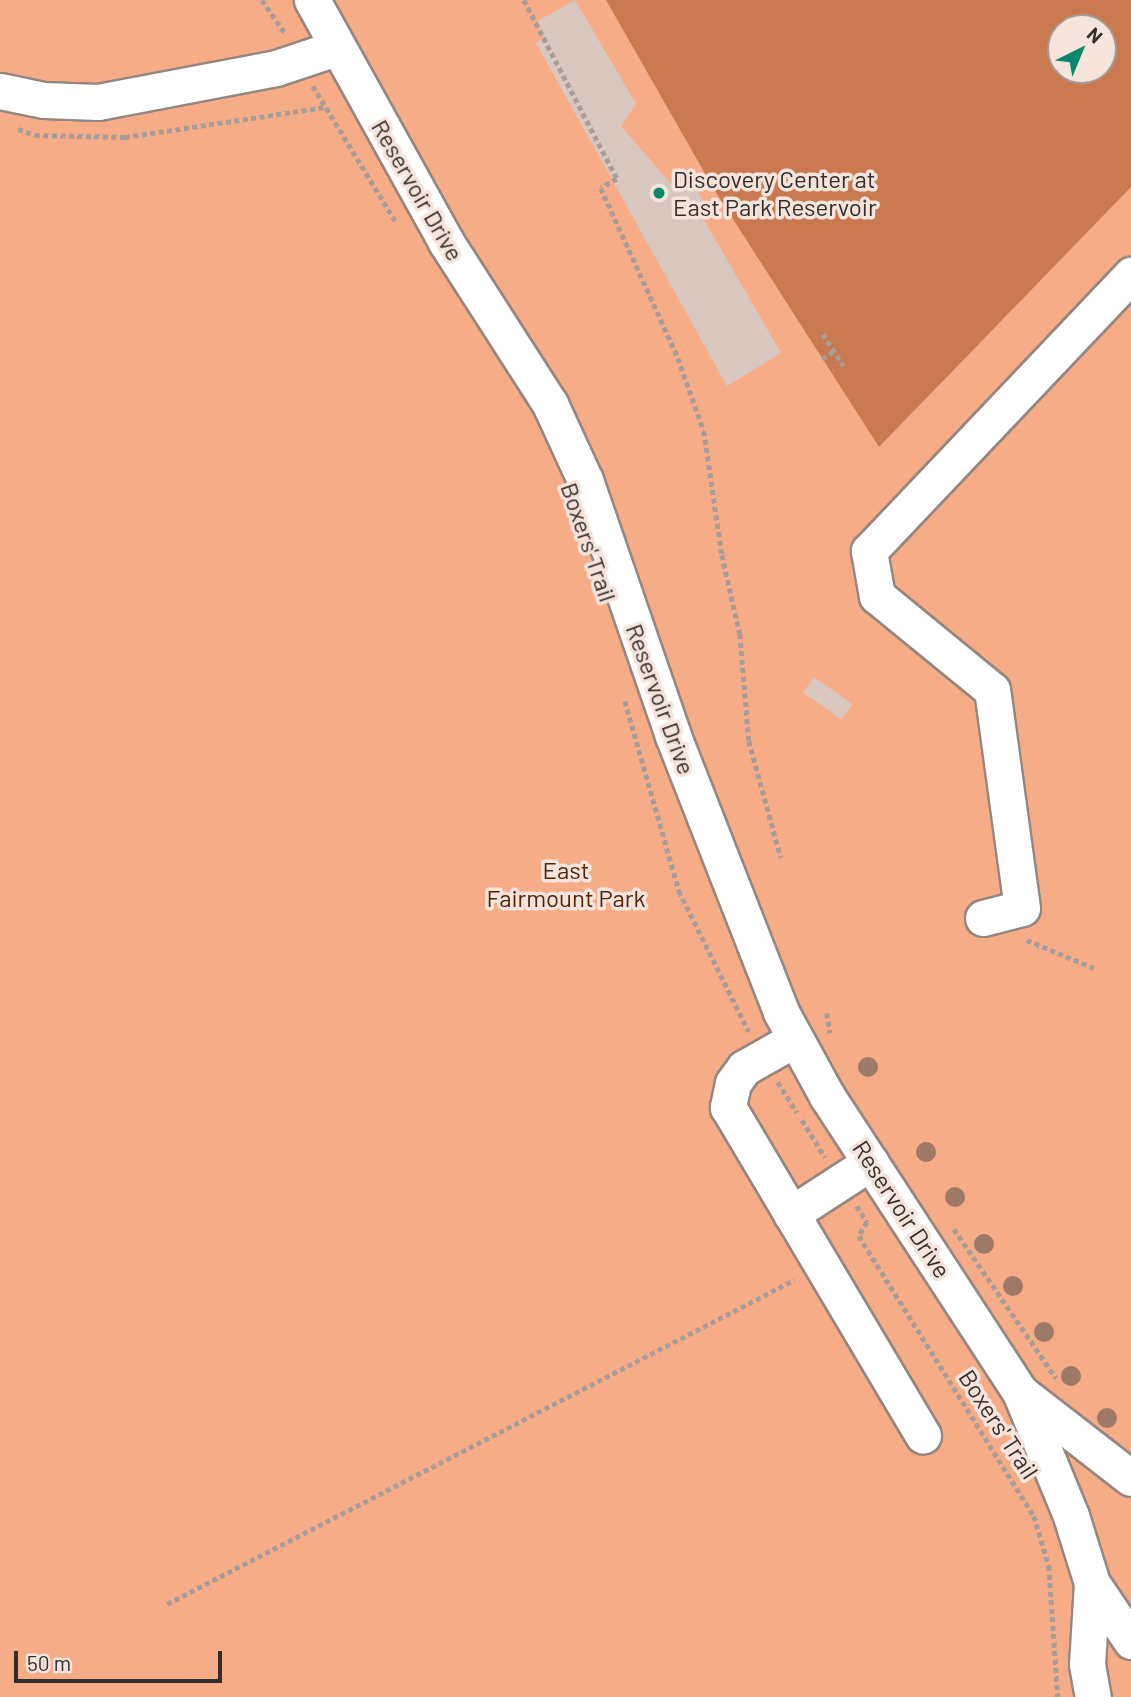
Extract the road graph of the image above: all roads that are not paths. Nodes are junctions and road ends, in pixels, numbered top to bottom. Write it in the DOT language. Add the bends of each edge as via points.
graph roads {
  1 [pos="312,0"];
  2 [pos="336,48"];
  3 [pos="0,91"];
  4 [pos="1131,275"];
  5 [pos="983,918"];
  6 [pos="795,1039"];
  7 [pos="871,1162"];
  8 [pos="791,1214"];
  9 [pos="1020,1392"];
  10 [pos="923,1436"];
  11 [pos="1131,1478"];
  12 [pos="1092,1583"];
  13 [pos="1131,1642"];
  14 [pos="1093,1697"];
  1 -- 2 [label="street, Reservoir Drive"];
  2 -- 3 [label="street" via="276,68 98,102 44,100"];
  2 -- 6 [label="street, Reservoir Drive" via="446,242 550,404 585,480 737,907"];
  4 -- 5 [label="street" via="869,551 877,596 992,690 1022,908"];
  6 -- 7 [label="street, Reservoir Drive"];
  6 -- 8 [label="street" via="744,1068 733,1083 728,1107"];
  7 -- 8 [label="street"];
  7 -- 9 [label="street, Reservoir Drive"];
  8 -- 10 [label="street"];
  9 -- 11 [label="street, Reservoir Drive"];
  9 -- 12 [label="street, Reservoir Drive" via="1071,1516"];
  12 -- 13 [label="street, Reservoir Drive"];
  12 -- 14 [label="street" via="1087,1664"];
}
